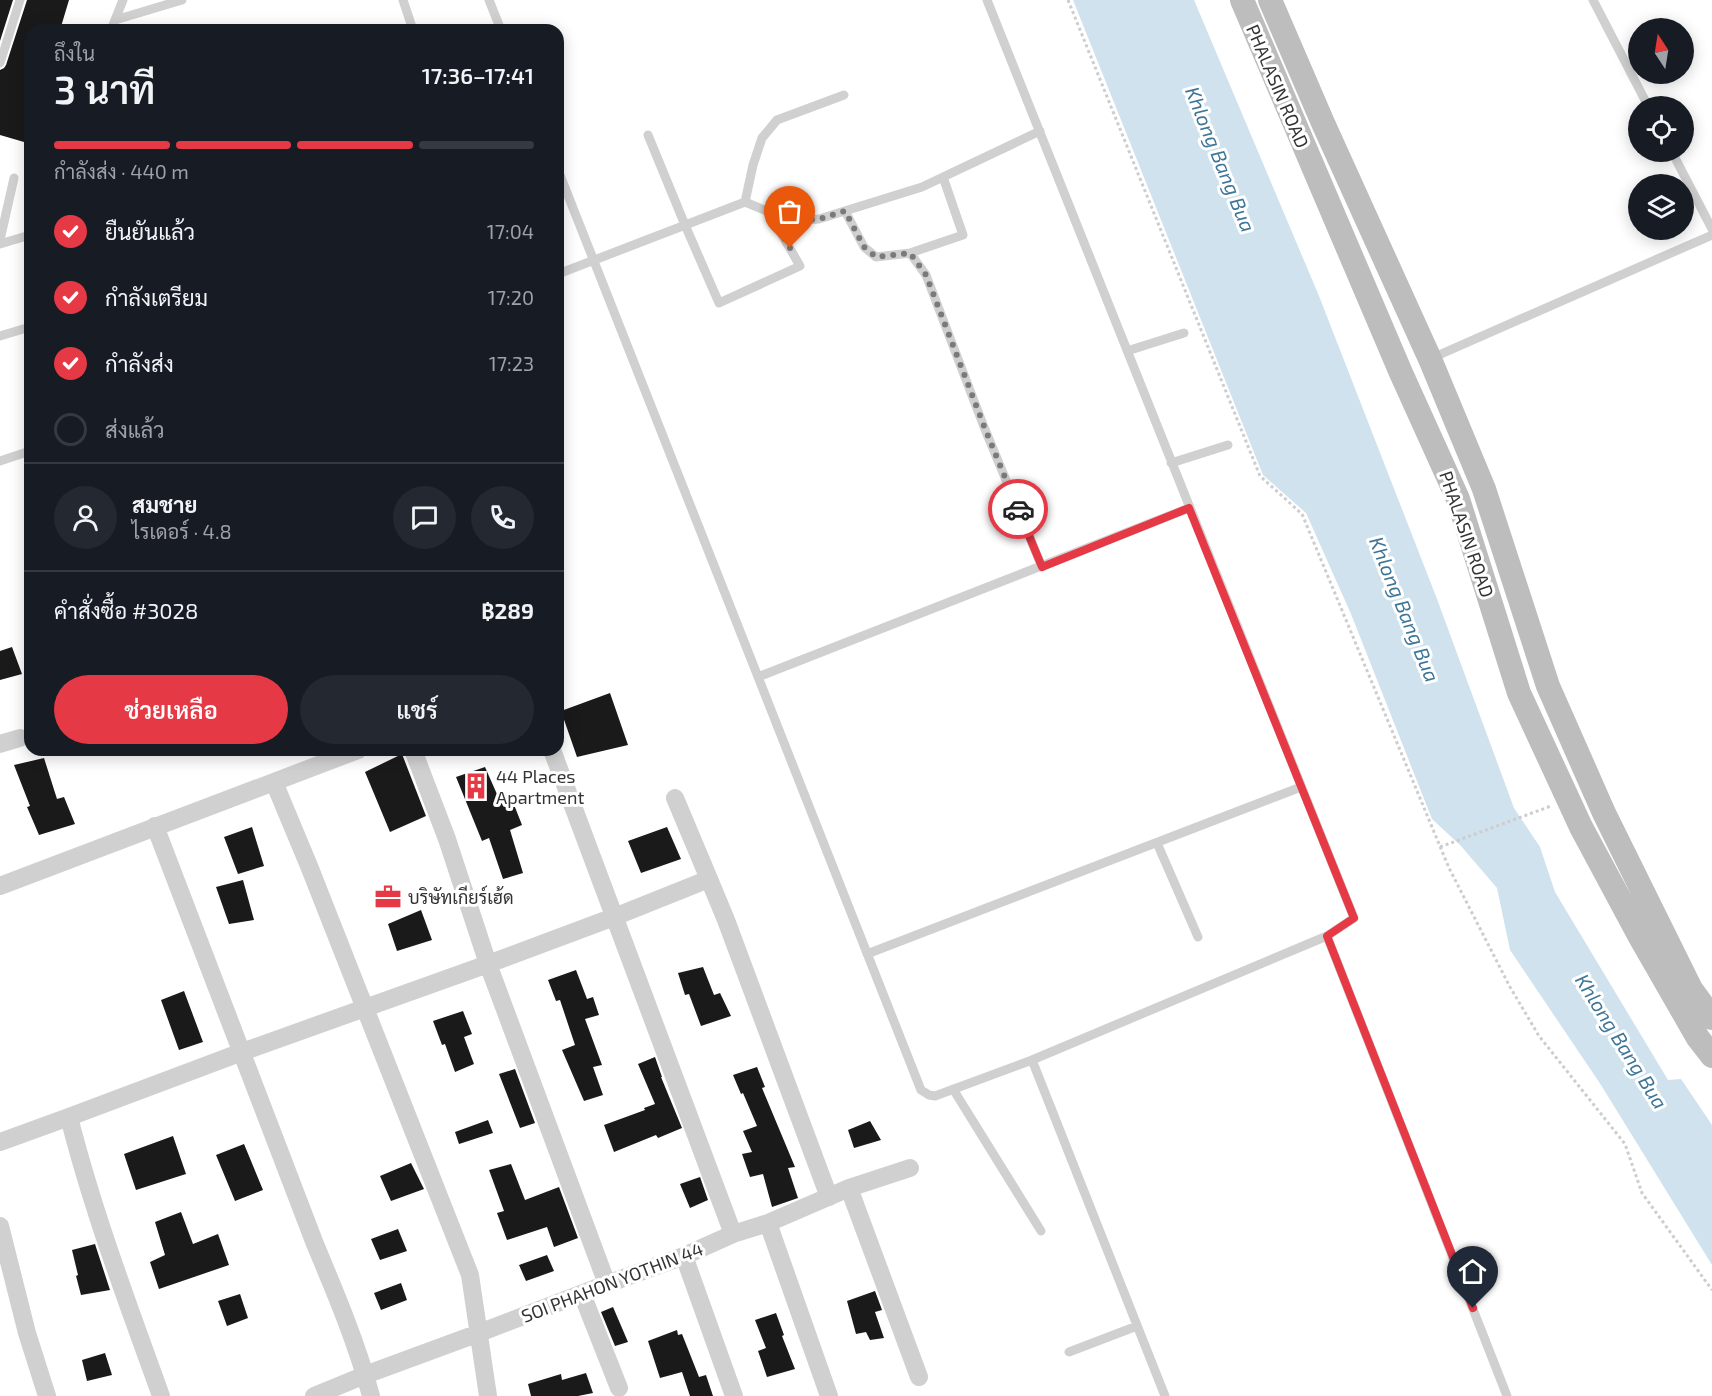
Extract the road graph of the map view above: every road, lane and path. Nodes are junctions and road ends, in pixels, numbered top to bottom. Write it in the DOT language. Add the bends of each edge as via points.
graph roads {
  1 [pos="20,0"];
  2 [pos="123,0"];
  3 [pos="182,0"];
  4 [pos="403,0"];
  5 [pos="489,0"];
  6 [pos="987,0"];
  7 [pos="1068,0"];
  8 [pos="1242,0"];
  9 [pos="1270,0"];
  10 [pos="1593,0"];
  11 [pos="115,20"];
  12 [pos="113,24"];
  13 [pos="411,24"];
  14 [pos="499,24"];
  15 [pos="0,63"];
  16 [pos="844,95"];
  17 [pos="1643,96"];
  18 [pos="1040,131"];
  19 [pos="648,135"];
  20 [pos="1677,162"];
  21 [pos="943,177"];
  22 [pos="14,178"];
  23 [pos="564,185"];
  24 [pos="745,202"];
  25 [pos="845,211"];
  26 [pos="769,212"];
  27 [pos="685,225"];
  28 [pos="1712,229"];
  29 [pos="24,236"];
  30 [pos="1712,236"];
  31 [pos="0,242"];
  32 [pos="910,253"];
  33 [pos="594,260"];
  34 [pos="564,272"];
  35 [pos="24,329"];
  36 [pos="1184,333"];
  37 [pos="0,336"];
  38 [pos="1127,351"];
  39 [pos="1430,359"];
  40 [pos="1401,373"];
  41 [pos="1228,445"];
  42 [pos="24,453"];
  43 [pos="0,461"];
  44 [pos="1171,463"];
  45 [pos="1189,508"];
  46 [pos="1042,567"];
  47 [pos="758,677"];
  48 [pos="20,738"];
  49 [pos="0,744"];
  50 [pos="342,756"];
  51 [pos="415,756"];
  52 [pos="554,756"];
  53 [pos="274,782"];
  54 [pos="1301,787"];
  55 [pos="675,798"];
  56 [pos="1568,800"];
  57 [pos="155,826"];
  58 [pos="1157,843"];
  59 [pos="1440,847"];
  60 [pos="709,879"];
  61 [pos="0,886"];
  62 [pos="614,917"];
  63 [pos="1327,936"];
  64 [pos="1198,937"];
  65 [pos="867,954"];
  66 [pos="488,964"];
  67 [pos="365,1008"];
  68 [pos="1712,1018"];
  69 [pos="242,1052"];
  70 [pos="1712,1056"];
  71 [pos="1032,1060"];
  72 [pos="953,1089"];
  73 [pos="69,1117"];
  74 [pos="0,1142"];
  75 [pos="910,1168"];
  76 [pos="849,1188"];
  77 [pos="828,1197"];
  78 [pos="768,1223"];
  79 [pos="0,1226"];
  80 [pos="1041,1231"];
  81 [pos="733,1234"];
  82 [pos="684,1256"];
  83 [pos="607,1284"];
  84 [pos="1712,1290"];
  85 [pos="582,1294"];
  86 [pos="1137,1326"];
  87 [pos="480,1334"];
  88 [pos="1069,1352"];
  89 [pos="365,1375"];
  90 [pos="919,1377"];
  91 [pos="619,1388"];
  92 [pos="47,1396"];
  93 [pos="161,1396"];
  94 [pos="314,1396"];
  95 [pos="371,1396"];
  96 [pos="488,1396"];
  97 [pos="734,1396"];
  98 [pos="830,1396"];
  99 [pos="1165,1396"];
  100 [pos="1507,1396"];
  1 -- 15 [label="lane"];
  2 -- 11 [label="lane"];
  3 -- 11 [label="lane"];
  4 -- 13 [label="lane"];
  5 -- 14 [label="lane"];
  6 -- 18 [label="lane"];
  7 -- 59 [label="path" via="1260,476 1302,514"];
  8 -- 40 [label="main road, PHALASIN ROAD"];
  9 -- 39 [label="main road, PHALASIN ROAD"];
  10 -- 17 [label="lane"];
  11 -- 12 [label="lane"];
  16 -- 24 [label="lane" via="777,120 762,138"];
  18 -- 21 [label="lane"];
  18 -- 38 [label="lane"];
  19 -- 27 [label="lane"];
  20 -- 28 [label="lane"];
  21 -- 25 [label="lane"];
  21 -- 32 [label="lane" via="963,236"];
  22 -- 31 [label="lane"];
  23 -- 33 [label="lane"];
  24 -- 26 [label="lane"];
  24 -- 27 [label="lane"];
  25 -- 26 [label="lane" via="819,219 791,221"];
  25 -- 32 [label="lane" via="864,247 876,257"];
  26 -- 27 [label="lane" via="800,266 719,303"];
  27 -- 33 [label="lane"];
  29 -- 31 [label="lane"];
  30 -- 39 [label="lane"];
  32 -- 46 [label="lane" via="926,275"];
  33 -- 34 [label="lane"];
  33 -- 47 [label="lane"];
  35 -- 37 [label="lane"];
  36 -- 38 [label="lane"];
  38 -- 44 [label="lane"];
  39 -- 40 [label="main road"];
  39 -- 68 [label="main road, PHALASIN ROAD" via="1484,489 1548,686 1604,813 1690,989"];
  40 -- 56 [label="main road, PHALASIN ROAD" via="1458,499 1519,693"];
  41 -- 44 [label="lane"];
  42 -- 43 [label="lane"];
  44 -- 45 [label="lane"];
  45 -- 46 [label="lane"];
  45 -- 54 [label="lane"];
  46 -- 47 [label="lane"];
  47 -- 65 [label="lane"];
  48 -- 49 [label="street"];
  50 -- 53 [label="street"];
  51 -- 66 [label="street"];
  52 -- 62 [label="street"];
  53 -- 57 [label="street"];
  53 -- 67 [label="street"];
  54 -- 58 [label="lane"];
  54 -- 63 [label="lane" via="1354,918"];
  55 -- 60 [label="street"];
  56 -- 59 [label="path"];
  56 -- 70 [label="main road, PHALASIN ROAD" via="1640,937"];
  57 -- 61 [label="street"];
  57 -- 69 [label="street"];
  58 -- 64 [label="lane"];
  58 -- 65 [label="lane"];
  59 -- 84 [label="path" via="1515,997 1539,1036 1625,1144 1642,1193"];
  60 -- 62 [label="street"];
  60 -- 77 [label="street"];
  62 -- 66 [label="street"];
  62 -- 81 [label="street"];
  63 -- 71 [label="lane"];
  63 -- 100 [label="lane"];
  65 -- 72 [label="lane" via="921,1090 935,1096"];
  66 -- 67 [label="street"];
  66 -- 83 [label="street"];
  67 -- 69 [label="street"];
  67 -- 87 [label="street" via="470,1275"];
  69 -- 73 [label="street"];
  69 -- 89 [label="street"];
  71 -- 72 [label="lane"];
  71 -- 86 [label="lane"];
  72 -- 80 [label="lane"];
  73 -- 74 [label="street"];
  73 -- 93 [label="street" via="82,1170"];
  75 -- 76 [label="street, SOI PHAHON YOTHIN 44"];
  76 -- 77 [label="street, SOI PHAHON YOTHIN 44"];
  76 -- 90 [label="street"];
  77 -- 78 [label="street, SOI PHAHON YOTHIN 44"];
  78 -- 81 [label="street, SOI PHAHON YOTHIN 44"];
  78 -- 98 [label="street"];
  79 -- 92 [label="street"];
  81 -- 82 [label="street, SOI PHAHON YOTHIN 44"];
  82 -- 83 [label="street, SOI PHAHON YOTHIN 44"];
  82 -- 97 [label="street"];
  83 -- 85 [label="street, SOI PHAHON YOTHIN 44"];
  85 -- 87 [label="street, SOI PHAHON YOTHIN 44"];
  85 -- 91 [label="street"];
  86 -- 88 [label="lane"];
  86 -- 99 [label="lane"];
  87 -- 89 [label="street, SOI PHAHON YOTHIN 44"];
  87 -- 96 [label="street"];
  89 -- 94 [label="street, SOI PHAHON YOTHIN 44"];
  89 -- 95 [label="street"];
}
